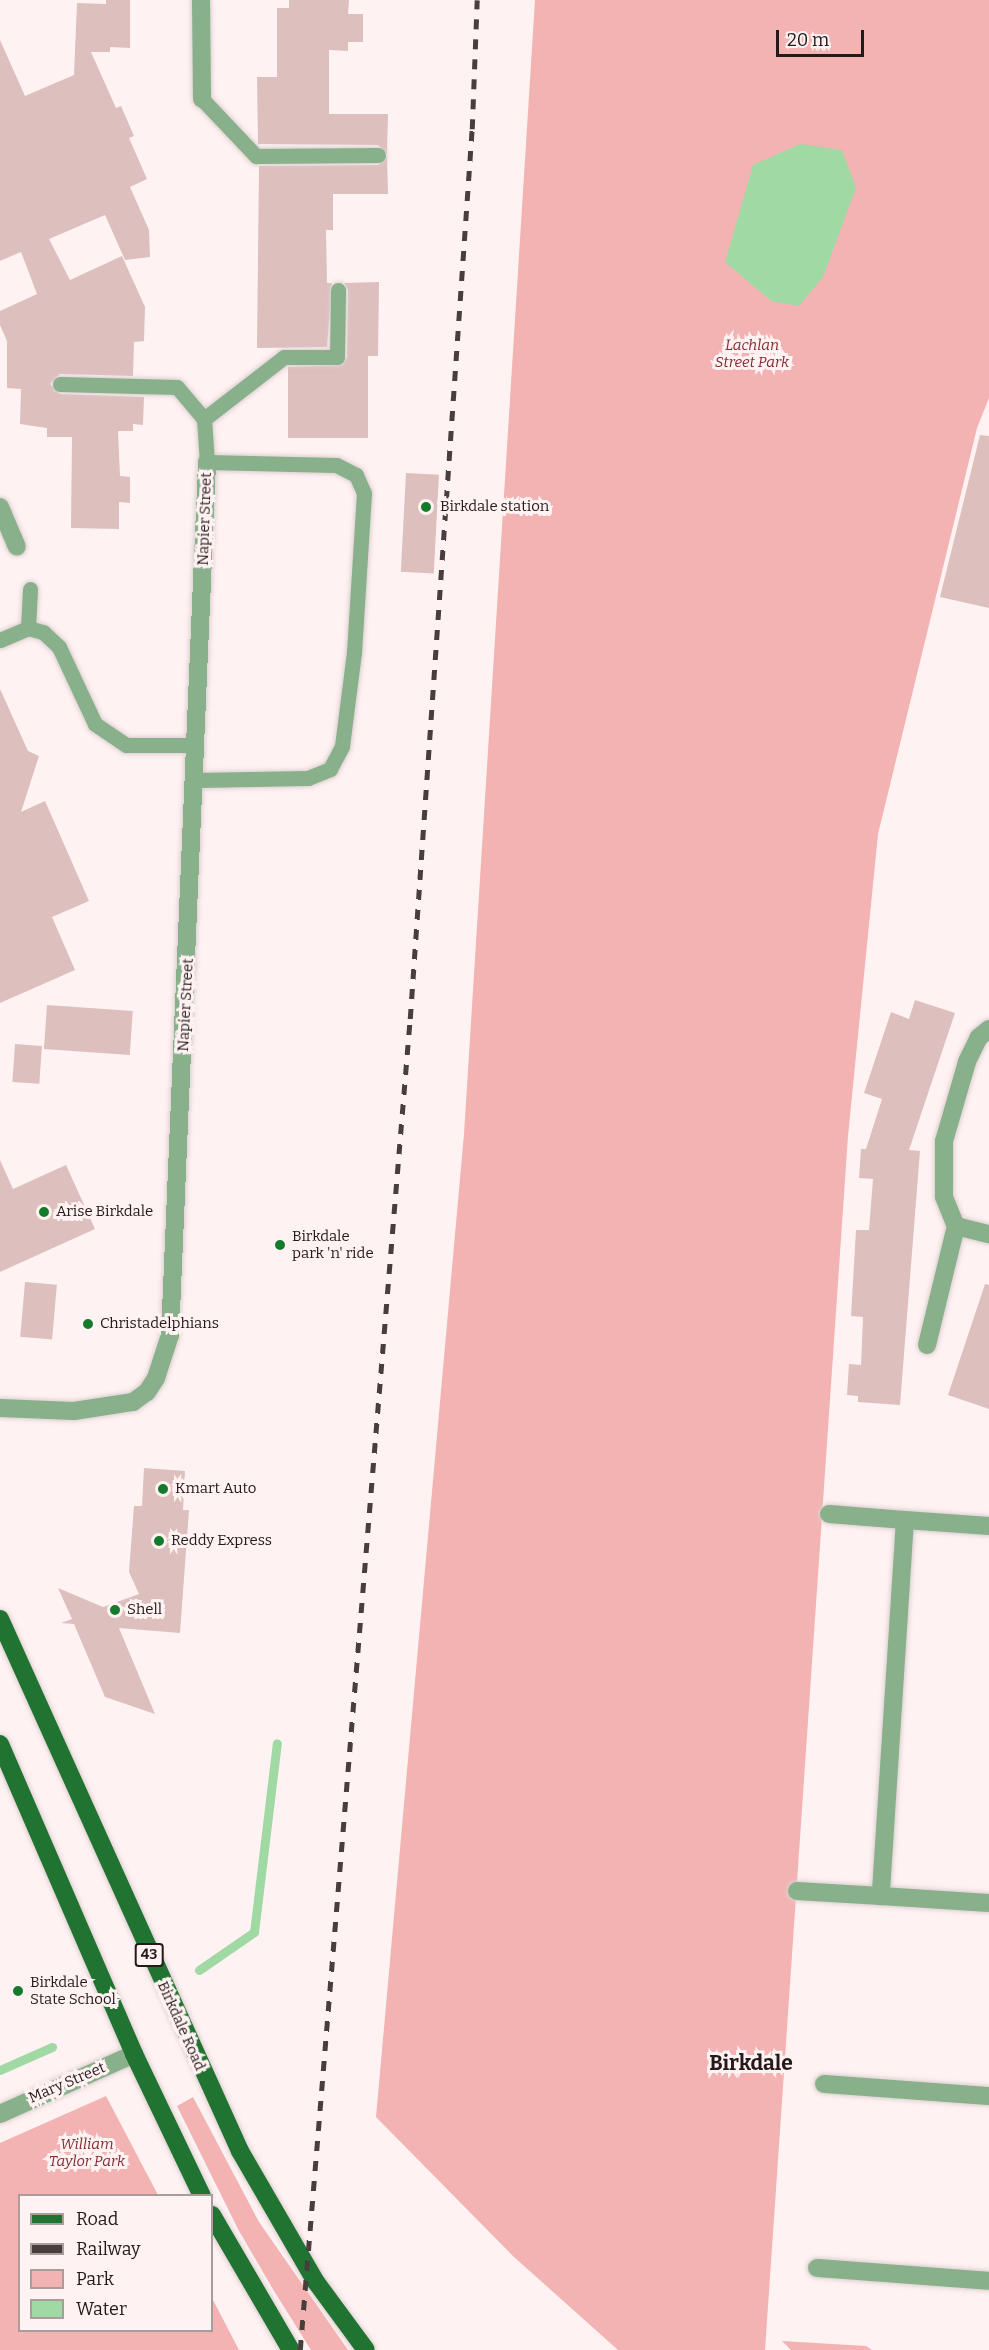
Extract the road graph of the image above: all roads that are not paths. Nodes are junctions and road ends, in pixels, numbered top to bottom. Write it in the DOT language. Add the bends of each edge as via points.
graph roads {
  1 [pos="201,0"];
  2 [pos="202,99"];
  3 [pos="378,155"];
  4 [pos="338,290"];
  5 [pos="60,384"];
  6 [pos="204,419"];
  7 [pos="207,462"];
  8 [pos="0,507"];
  9 [pos="16,546"];
  10 [pos="30,590"];
  11 [pos="28,628"];
  12 [pos="0,640"];
  13 [pos="196,745"];
  14 [pos="196,780"];
  15 [pos="989,1029"];
  16 [pos="956,1226"];
  17 [pos="989,1234"];
  18 [pos="927,1345"];
  19 [pos="0,1408"];
  20 [pos="830,1514"];
  21 [pos="904,1520"];
  22 [pos="989,1526"];
  23 [pos="0,1619"];
  24 [pos="0,1744"];
  25 [pos="797,1891"];
  26 [pos="881,1896"];
  27 [pos="989,1903"];
  28 [pos="134,2054"];
  29 [pos="824,2084"];
  30 [pos="989,2096"];
  31 [pos="0,2114"];
  32 [pos="201,2194"];
  33 [pos="213,2217"];
  34 [pos="817,2268"];
  35 [pos="989,2280"];
  36 [pos="291,2350"];
  37 [pos="366,2350"];
  1 -- 2 [label="street"];
  2 -- 3 [label="lane" via="256,156"];
  4 -- 6 [label="lane" via="337,357 285,357"];
  5 -- 6 [label="lane" via="177,387"];
  6 -- 7 [label="lane"];
  7 -- 13 [label="street, Napier Street"];
  7 -- 14 [label="lane" via="336,465 356,475 364,493 354,652 342,746 330,769 308,778"];
  8 -- 9 [label="street"];
  10 -- 11 [label="lane"];
  11 -- 12 [label="lane"];
  11 -- 13 [label="lane" via="43,632 59,647 95,724 126,745"];
  13 -- 14 [label="street, Napier Street"];
  14 -- 19 [label="street, Napier Street" via="170,1335 162,1363 147,1392 122,1406 74,1411"];
  15 -- 16 [label="street" via="980,1037 967,1062 944,1141 945,1197"];
  16 -- 17 [label="street"];
  16 -- 18 [label="street"];
  20 -- 21 [label="street"];
  21 -- 22 [label="street"];
  21 -- 26 [label="street"];
  23 -- 37 [label="main road, Birkdale Road / 43" via="240,2151 316,2282"];
  24 -- 28 [label="main road"];
  25 -- 26 [label="street"];
  26 -- 27 [label="street"];
  28 -- 31 [label="street, Mary Street"];
  28 -- 32 [label="main road"];
  29 -- 30 [label="street"];
  33 -- 36 [label="main road"];
  34 -- 35 [label="street"];
}
